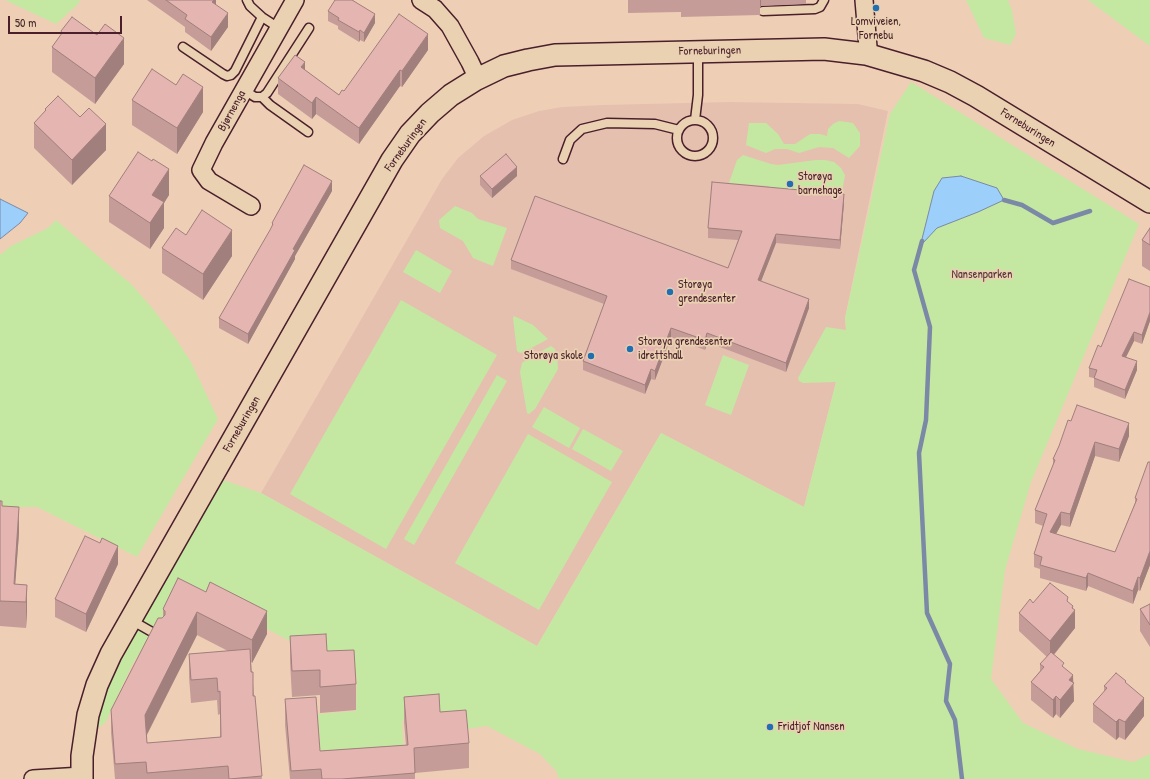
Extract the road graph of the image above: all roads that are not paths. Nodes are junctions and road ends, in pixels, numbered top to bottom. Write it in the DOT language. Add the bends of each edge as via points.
graph roads {
  1 [pos="246,0"];
  2 [pos="295,0"];
  3 [pos="421,0"];
  4 [pos="824,0"];
  5 [pos="864,0"];
  6 [pos="763,11"];
  7 [pos="262,17"];
  8 [pos="279,28"];
  9 [pos="309,28"];
  10 [pos="183,47"];
  11 [pos="698,51"];
  12 [pos="866,54"];
  13 [pos="478,79"];
  14 [pos="244,90"];
  15 [pos="262,97"];
  16 [pos="695,120"];
  17 [pos="679,130"];
  18 [pos="308,132"];
  19 [pos="563,159"];
  20 [pos="1147,200"];
  21 [pos="250,206"];
  22 [pos="130,620"];
  23 [pos="160,636"];
  24 [pos="82,777"];
  25 [pos="34,779"];
  1 -- 7 [label="lane"];
  2 -- 8 [label="street, Bjørnenga"];
  3 -- 13 [label="street" via="435,9 450,26"];
  4 -- 6 [label="lane" via="820,7 815,8"];
  5 -- 12 [label="street" via="868,47"];
  7 -- 8 [label="lane"];
  7 -- 10 [label="lane" via="231,75 223,74"];
  8 -- 14 [label="street, Bjørnenga"];
  9 -- 15 [label="lane"];
  11 -- 12 [label="street, Forneburingen" via="824,49"];
  11 -- 13 [label="street, Forneburingen" via="555,55 504,66"];
  11 -- 16 [label="lane"];
  12 -- 20 [label="street, Forneburingen" via="950,82"];
  13 -- 22 [label="street, Forneburingen" via="451,95 430,113 410,134 392,160"];
  14 -- 15 [label="lane" via="255,97"];
  14 -- 21 [label="street, Bjørnenga" via="201,170 209,181"];
  15 -- 18 [label="lane"];
  16 -- 17 [label="lane" via="685,123"];
  16 -- 17 [label="lane" via="702,121 712,132 713,140 705,152 693,155 684,151 677,138"];
  17 -- 19 [label="lane" via="655,124 607,123 582,129 570,140"];
  22 -- 23 [label="lane"];
  22 -- 24 [label="street, Forneburingen" via="111,654 90,707 84,738"];
  24 -- 25 [label="street"];
}
